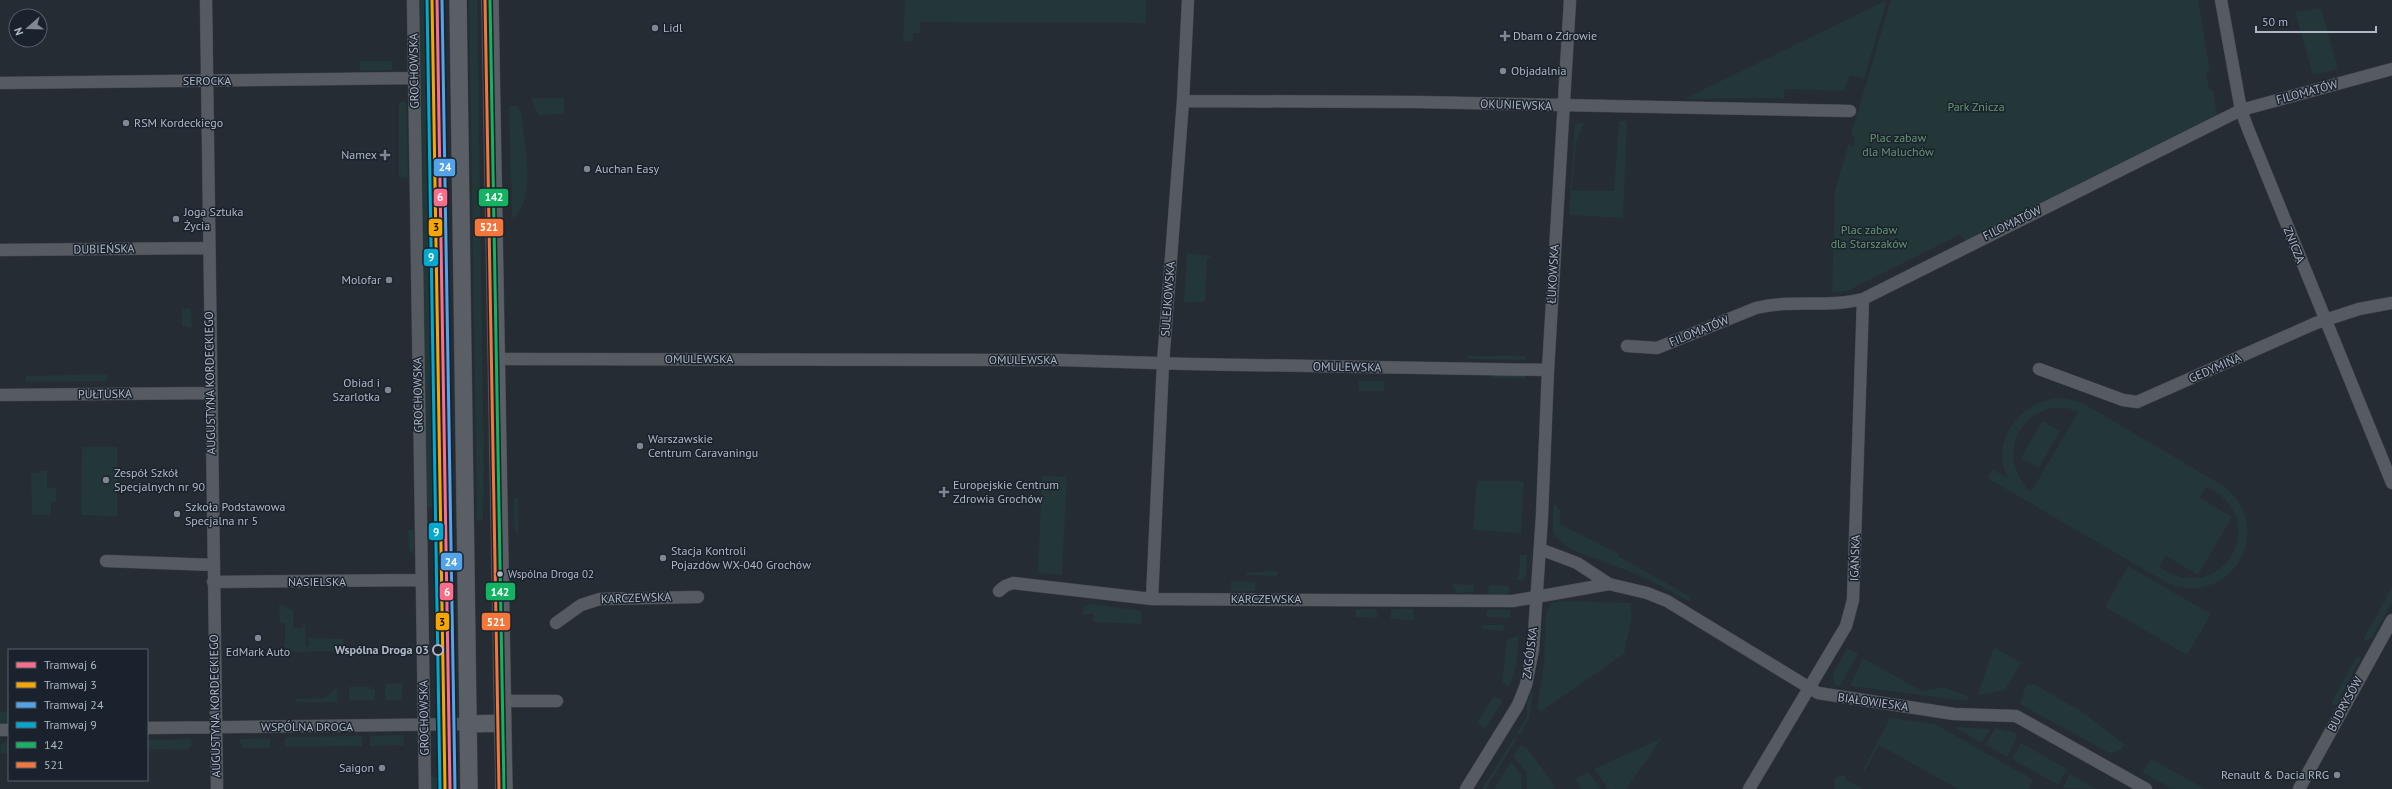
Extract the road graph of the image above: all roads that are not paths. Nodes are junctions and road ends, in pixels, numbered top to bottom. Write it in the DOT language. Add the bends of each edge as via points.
graph roads {
  1 [pos="206,0"];
  2 [pos="413,0"];
  3 [pos="458,0"];
  4 [pos="490,0"];
  5 [pos="1188,0"];
  6 [pos="1570,0"];
  7 [pos="2221,0"];
  8 [pos="2392,69"];
  9 [pos="414,78"];
  10 [pos="207,82"];
  11 [pos="0,83"];
  12 [pos="1183,101"];
  13 [pos="1564,107"];
  14 [pos="2241,110"];
  15 [pos="1850,111"];
  16 [pos="208,248"];
  17 [pos="0,250"];
  18 [pos="1863,299"];
  19 [pos="2392,303"];
  20 [pos="2325,319"];
  21 [pos="1626,346"];
  22 [pos="498,358"];
  23 [pos="1163,363"];
  24 [pos="2039,369"];
  25 [pos="1548,370"];
  26 [pos="211,392"];
  27 [pos="0,395"];
  28 [pos="2392,483"];
  29 [pos="1540,549"];
  30 [pos="106,561"];
  31 [pos="214,564"];
  32 [pos="421,580"];
  33 [pos="213,582"];
  34 [pos="1609,584"];
  35 [pos="999,591"];
  36 [pos="698,597"];
  37 [pos="1536,598"];
  38 [pos="1152,599"];
  39 [pos="2392,620"];
  40 [pos="556,623"];
  41 [pos="1808,688"];
  42 [pos="502,701"];
  43 [pos="557,701"];
  44 [pos="503,723"];
  45 [pos="468,724"];
  46 [pos="424,725"];
  47 [pos="216,727"];
  48 [pos="148,728"];
  49 [pos="217,789"];
  50 [pos="425,789"];
  51 [pos="469,789"];
  52 [pos="504,789"];
  53 [pos="1466,789"];
  54 [pos="1750,789"];
  55 [pos="2146,789"];
  56 [pos="2299,789"];
  1 -- 10 [label="street, AUGUSTYNA KORDECKIEGO"];
  2 -- 9 [label="street, GROCHOWSKA"];
  3 -- 45 [label="main road"];
  4 -- 22 [label="main road"];
  5 -- 12 [label="street, SULEJKOWSKA"];
  6 -- 13 [label="street, ŁUKOWSKA"];
  7 -- 14 [label="street, ZNICZA"];
  8 -- 14 [label="street, FILOMATÓW"];
  9 -- 10 [label="street, SEROCKA"];
  9 -- 32 [label="street, GROCHOWSKA"];
  10 -- 11 [label="street, SEROCKA"];
  10 -- 16 [label="street, AUGUSTYNA KORDECKIEGO"];
  12 -- 13 [label="street, OKUNIEWSKA" via="1418,102"];
  12 -- 23 [label="street, SULEJKOWSKA"];
  13 -- 15 [label="street, OKUNIEWSKA"];
  13 -- 25 [label="street, ŁUKOWSKA"];
  14 -- 18 [label="street, FILOMATÓW"];
  14 -- 20 [label="street, ZNICZA"];
  16 -- 17 [label="street, DUBIEŃSKA"];
  16 -- 26 [label="street, AUGUSTYNA KORDECKIEGO"];
  18 -- 21 [label="street, FILOMATÓW" via="1847,303 1772,304 1756,308 1658,348"];
  18 -- 41 [label="street, IGAŃSKA" via="1853,600 1846,626"];
  19 -- 20 [label="street, GEDYMINA"];
  20 -- 24 [label="street, GEDYMINA" via="2137,402 2123,400"];
  20 -- 28 [label="street, ZNICZA"];
  22 -- 23 [label="street, OMULEWSKA" via="1060,360"];
  22 -- 42 [label="main road"];
  23 -- 25 [label="street, OMULEWSKA"];
  23 -- 38 [label="street, SULEJKOWSKA"];
  25 -- 29 [label="street, ŁUKOWSKA"];
  26 -- 27 [label="street, PUŁTUSKA"];
  26 -- 31 [label="street, AUGUSTYNA KORDECKIEGO"];
  29 -- 34 [label="street, BIAŁOWIESKA" via="1577,563"];
  29 -- 37 [label="street, ZAGÓJSKA"];
  30 -- 31 [label="street"];
  31 -- 33 [label="street, AUGUSTYNA KORDECKIEGO"];
  32 -- 33 [label="street, NASIELSKA"];
  32 -- 46 [label="street, GROCHOWSKA"];
  33 -- 47 [label="street, AUGUSTYNA KORDECKIEGO"];
  34 -- 37 [label="street, BIAŁOWIESKA"];
  34 -- 41 [label="street, BIAŁOWIESKA" via="1647,593 1667,601"];
  35 -- 38 [label="street, KARCZEWSKA" via="1013,583"];
  36 -- 40 [label="street, KARCZEWSKA" via="600,599 581,605"];
  37 -- 38 [label="street, KARCZEWSKA" via="1513,601"];
  37 -- 53 [label="street, ZAGÓJSKA" via="1533,649 1526,685 1518,705"];
  39 -- 56 [label="street, BUDRYSÓW"];
  41 -- 54 [label="street, IGAŃSKA"];
  41 -- 55 [label="street, BIAŁOWIESKA" via="1828,696 1954,714 2016,716"];
  42 -- 43 [label="street"];
  42 -- 44 [label="main road"];
  44 -- 45 [label="main road"];
  44 -- 52 [label="main road"];
  45 -- 46 [label="street, WSPÓLNA DROGA"];
  45 -- 51 [label="main road"];
  46 -- 47 [label="street, WSPÓLNA DROGA"];
  46 -- 50 [label="street, GROCHOWSKA"];
  47 -- 48 [label="street, WSPÓLNA DROGA"];
  47 -- 49 [label="street, AUGUSTYNA KORDECKIEGO"];
}
